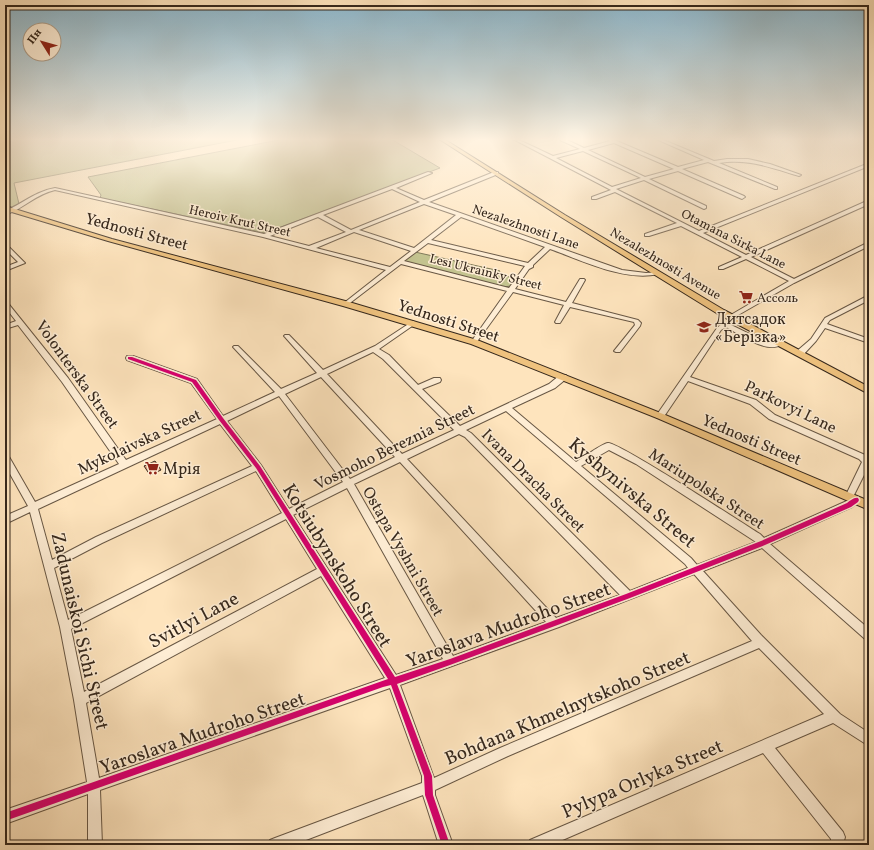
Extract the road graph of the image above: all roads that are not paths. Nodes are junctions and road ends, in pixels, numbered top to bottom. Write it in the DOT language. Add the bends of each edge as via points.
graph roads {
  1 [pos="414,179"];
  2 [pos="482,179"];
  3 [pos="505,179"];
  4 [pos="593,179"];
  5 [pos="644,179"];
  6 [pos="647,179"];
  7 [pos="700,179"];
  8 [pos="754,179"];
  9 [pos="833,179"];
  10 [pos="391,187"];
  11 [pos="775,188"];
  12 [pos="614,189"];
  13 [pos="742,197"];
  14 [pos="594,198"];
  15 [pos="423,202"];
  16 [pos="867,204"];
  17 [pos="704,207"];
  18 [pos="7,211"];
  19 [pos="318,214"];
  20 [pos="460,215"];
  21 [pos="680,224"];
  22 [pos="351,230"];
  23 [pos="698,233"];
  24 [pos="647,235"];
  25 [pos="264,236"];
  26 [pos="427,240"];
  27 [pos="869,244"];
  28 [pos="548,247"];
  29 [pos="310,248"];
  30 [pos="8,249"];
  31 [pos="414,250"];
  32 [pos="746,257"];
  33 [pos="399,262"];
  34 [pos="531,266"];
  35 [pos="721,268"];
  36 [pos="5,269"];
  37 [pos="390,269"];
  38 [pos="656,273"];
  39 [pos="582,280"];
  40 [pos="794,281"];
  41 [pos="511,290"];
  42 [pos="869,297"];
  43 [pos="5,303"];
  44 [pos="567,303"];
  45 [pos="346,304"];
  46 [pos="731,317"];
  47 [pos="20,322"];
  48 [pos="558,322"];
  49 [pos="412,324"];
  50 [pos="823,325"];
  51 [pos="5,327"];
  52 [pos="287,336"];
  53 [pos="869,340"];
  54 [pos="474,342"];
  55 [pos="779,344"];
  56 [pos="236,347"];
  57 [pos="374,348"];
  58 [pos="618,351"];
  59 [pos="800,353"];
  60 [pos="130,358"];
  61 [pos="322,374"];
  62 [pos="563,377"];
  63 [pos="687,378"];
  64 [pos="437,380"];
  65 [pos="418,388"];
  66 [pos="869,391"];
  67 [pos="280,393"];
  68 [pos="506,408"];
  69 [pos="660,416"];
  70 [pos="220,419"];
  71 [pos="461,430"];
  72 [pos="5,457"];
  73 [pos="401,458"];
  74 [pos="124,464"];
  75 [pos="575,466"];
  76 [pos="258,467"];
  77 [pos="349,483"];
  78 [pos="852,498"];
  79 [pos="869,506"];
  80 [pos="32,507"];
  81 [pos="288,514"];
  82 [pos="5,520"];
  83 [pos="763,543"];
  84 [pos="49,566"];
  85 [pos="694,570"];
  86 [pos="322,571"];
  87 [pos="628,596"];
  88 [pos="555,624"];
  89 [pos="65,627"];
  90 [pos="869,636"];
  91 [pos="761,642"];
  92 [pos="450,662"];
  93 [pos="392,681"];
  94 [pos="80,700"];
  95 [pos="834,716"];
  96 [pos="869,740"];
  97 [pos="765,745"];
  98 [pos="94,785"];
  99 [pos="428,786"];
  100 [pos="5,817"];
  101 [pos="837,844"];
  102 [pos="95,845"];
  103 [pos="275,845"];
  104 [pos="446,845"];
  105 [pos="535,845"];
  1 -- 10 [label="street"];
  2 -- 15 [label="street, Heroiv Krut Street"];
  3 -- 38 [label="main road, Nezalezhnosti Avenue"];
  4 -- 12 [label="street, Otamana Sirka Lane"];
  5 -- 12 [label="street"];
  6 -- 17 [label="street"];
  7 -- 13 [label="street"];
  8 -- 11 [label="street"];
  9 -- 23 [label="street"];
  10 -- 15 [label="street, Nezalezhnosti Lane"];
  10 -- 19 [label="street"];
  12 -- 14 [label="street"];
  12 -- 21 [label="street, Otamana Sirka Lane"];
  15 -- 20 [label="street, Nezalezhnosti Lane"];
  15 -- 22 [label="street, Heroiv Krut Street"];
  16 -- 32 [label="street"];
  18 -- 25 [label="street, Heroiv Krut Street" via="47,190 55,189"];
  18 -- 45 [label="main road, Yednosti Street"];
  19 -- 22 [label="street"];
  19 -- 25 [label="street"];
  20 -- 26 [label="street"];
  20 -- 28 [label="street, Nezalezhnosti Lane"];
  21 -- 23 [label="street, Otamana Sirka Lane"];
  21 -- 24 [label="street"];
  22 -- 29 [label="street, Heroiv Krut Street"];
  22 -- 31 [label="street"];
  23 -- 32 [label="street, Otamana Sirka Lane"];
  25 -- 29 [label="street, Heroiv Krut Street"];
  26 -- 31 [label="street"];
  26 -- 34 [label="street"];
  27 -- 40 [label="street"];
  28 -- 34 [label="street"];
  28 -- 38 [label="street, Nezalezhnosti Lane" via="626,273"];
  29 -- 37 [label="street, Heroiv Krut Street"];
  30 -- 36 [label="street" via="22,264"];
  31 -- 33 [label="street"];
  32 -- 35 [label="street"];
  32 -- 40 [label="street, Otamana Sirka Lane"];
  33 -- 37 [label="street"];
  33 -- 41 [label="street, Lesi Ukrainky Street"];
  34 -- 41 [label="street"];
  37 -- 45 [label="street"];
  38 -- 46 [label="main road, Nezalezhnosti Avenue"];
  39 -- 44 [label="street"];
  40 -- 46 [label="street"];
  41 -- 44 [label="street, Lesi Ukrainky Street"];
  41 -- 54 [label="street"];
  42 -- 50 [label="street" via="830,317"];
  43 -- 47 [label="street, Volonterska Street"];
  44 -- 48 [label="street"];
  44 -- 58 [label="street, Lesi Ukrainky Street" via="638,323"];
  45 -- 49 [label="main road, Yednosti Street"];
  46 -- 55 [label="main road, Nezalezhnosti Avenue"];
  47 -- 51 [label="street"];
  47 -- 74 [label="street, Volonterska Street" via="65,380"];
  49 -- 54 [label="main road, Yednosti Street"];
  49 -- 57 [label="street, Mykolaivska Street"];
  50 -- 53 [label="street"];
  50 -- 59 [label="street" via="814,340"];
  52 -- 61 [label="street"];
  54 -- 62 [label="main road, Yednosti Street"];
  55 -- 59 [label="main road, Nezalezhnosti Avenue"];
  55 -- 63 [label="street" via="764,344 725,324 719,329"];
  56 -- 67 [label="street, Ostapa Vyshni Street"];
  57 -- 61 [label="street, Mykolaivska Street"];
  57 -- 65 [label="street, Ivana Dracha Street"];
  59 -- 66 [label="main road, Nezalezhnosti Avenue"];
  60 -- 70 [label="street, Kotsiubynskoho Street" via="194,381"];
  61 -- 67 [label="street, Mykolaivska Street"];
  61 -- 73 [label="street"];
  62 -- 68 [label="street, Vosmoho Bereznia Street" via="552,386"];
  62 -- 69 [label="main road, Yednosti Street"];
  63 -- 69 [label="street"];
  63 -- 78 [label="street, Parkovyi Lane" via="753,402 772,417 865,459 866,464"];
  64 -- 65 [label="street"];
  65 -- 71 [label="street, Ivana Dracha Street"];
  67 -- 70 [label="street, Mykolaivska Street"];
  67 -- 77 [label="street, Ostapa Vyshni Street"];
  68 -- 71 [label="street, Vosmoho Bereznia Street"];
  68 -- 75 [label="street, Kyshynivska Street"];
  69 -- 78 [label="main road, Yednosti Street"];
  70 -- 74 [label="street, Mykolaivska Street"];
  70 -- 76 [label="street, Kotsiubynskoho Street"];
  71 -- 73 [label="street, Vosmoho Bereznia Street"];
  71 -- 87 [label="street, Ivana Dracha Street"];
  72 -- 80 [label="street, Zadunaiskoi Sichi Street"];
  73 -- 77 [label="street, Vosmoho Bereznia Street"];
  73 -- 88 [label="street"];
  74 -- 80 [label="street, Mykolaivska Street"];
  75 -- 83 [label="street, Mariupolska Street" via="609,446 639,462"];
  75 -- 85 [label="street, Kyshynivska Street" via="688,561"];
  76 -- 81 [label="street, Kotsiubynskoho Street"];
  76 -- 84 [label="street" via="99,540"];
  77 -- 81 [label="street, Vosmoho Bereznia Street"];
  77 -- 92 [label="street, Ostapa Vyshni Street"];
  78 -- 79 [label="main road, Yednosti Street"];
  78 -- 83 [label="street, Yaroslava Mudroho Street" via="849,505"];
  80 -- 82 [label="street, Mykolaivska Street"];
  80 -- 84 [label="street, Zadunaiskoi Sichi Street"];
  81 -- 86 [label="street, Kotsiubynskoho Street"];
  81 -- 89 [label="street, Vosmoho Bereznia Street"];
  83 -- 85 [label="street, Yaroslava Mudroho Street"];
  83 -- 90 [label="street, Mariupolska Street"];
  84 -- 89 [label="street, Zadunaiskoi Sichi Street"];
  85 -- 87 [label="street, Yaroslava Mudroho Street"];
  85 -- 91 [label="street, Kyshynivska Street"];
  86 -- 93 [label="street, Kotsiubynskoho Street"];
  86 -- 94 [label="street, Svitlyi Lane"];
  87 -- 88 [label="street, Yaroslava Mudroho Street"];
  88 -- 92 [label="street, Yaroslava Mudroho Street"];
  89 -- 94 [label="street, Zadunaiskoi Sichi Street"];
  91 -- 95 [label="street, Kyshynivska Street"];
  91 -- 99 [label="street, Bohdana Khmelnytskoho Street"];
  92 -- 93 [label="street, Yaroslava Mudroho Street"];
  93 -- 98 [label="street, Yaroslava Mudroho Street"];
  93 -- 99 [label="street, Kotsiubynskoho Street" via="428,776"];
  94 -- 98 [label="street, Zadunaiskoi Sichi Street"];
  95 -- 96 [label="street, Kyshynivska Street"];
  95 -- 97 [label="street, Pylypa Orlyka Street"];
  97 -- 101 [label="street" via="838,837"];
  97 -- 105 [label="street, Pylypa Orlyka Street"];
  98 -- 100 [label="street, Yaroslava Mudroho Street"];
  98 -- 102 [label="street, Zadunaiskoi Sichi Street"];
  99 -- 103 [label="street, Bohdana Khmelnytskoho Street"];
  99 -- 104 [label="street, Kotsiubynskoho Street"];
}
